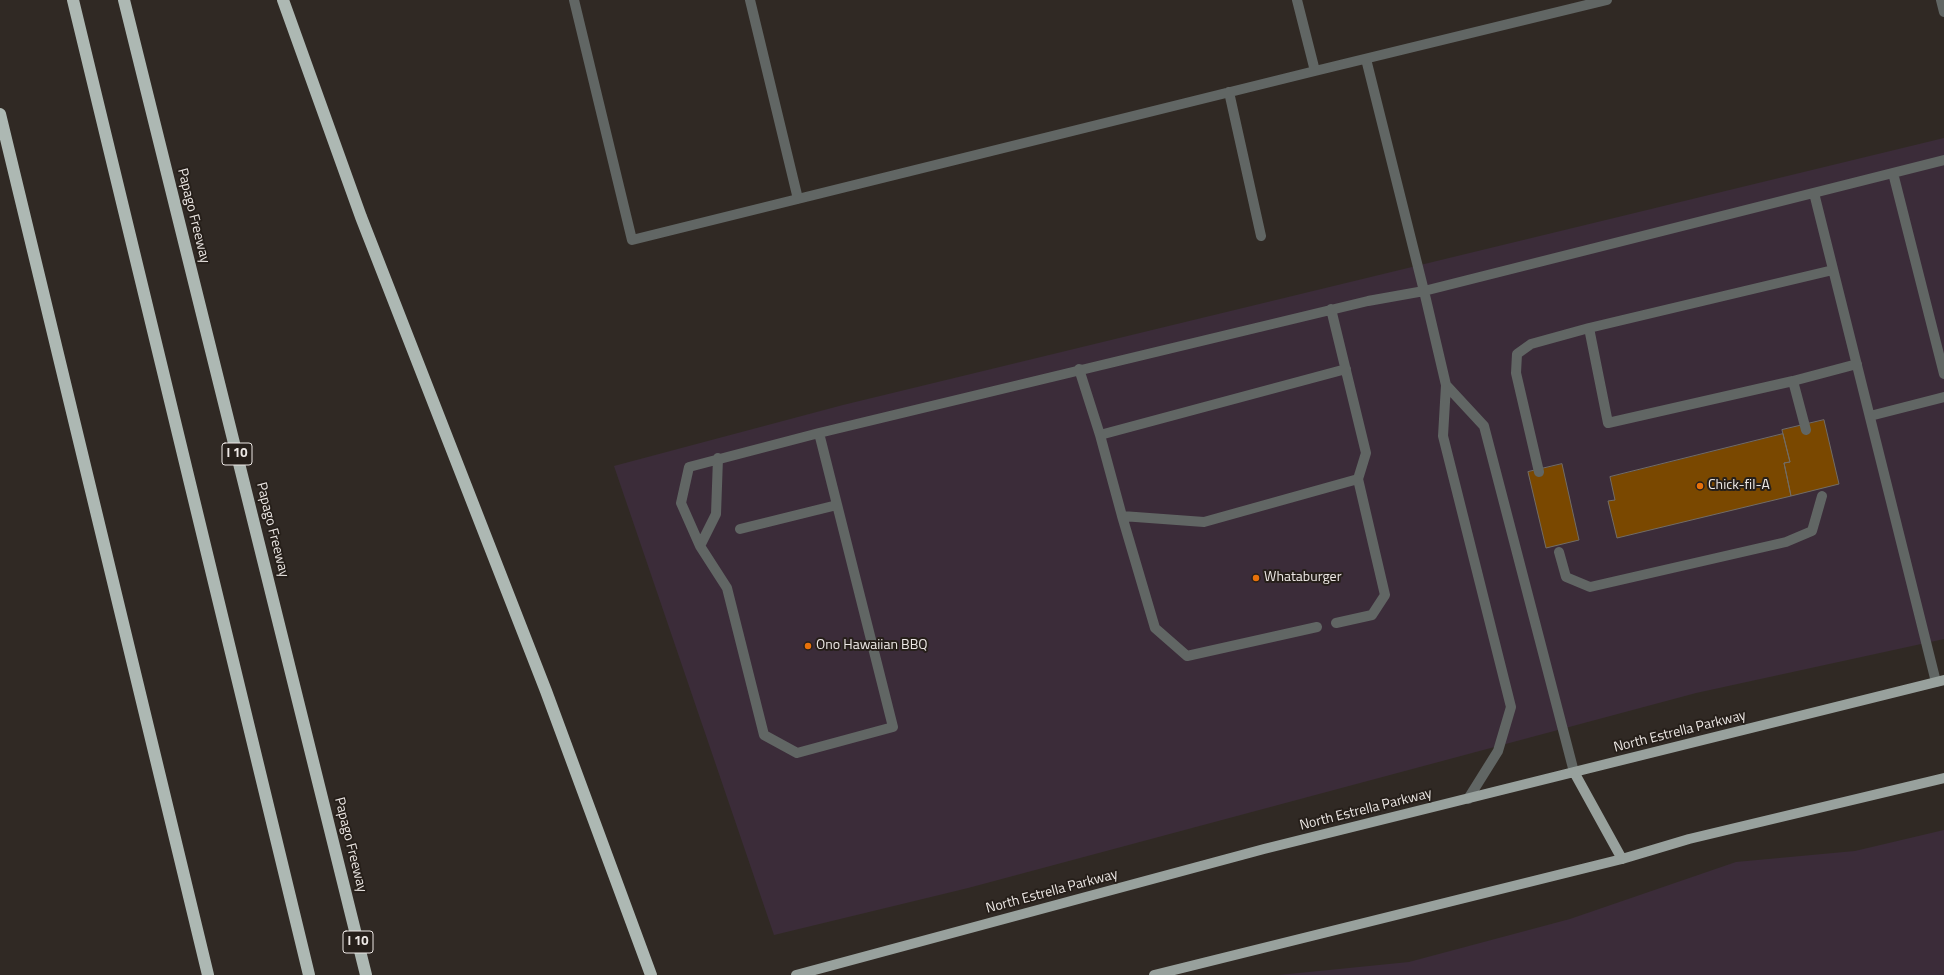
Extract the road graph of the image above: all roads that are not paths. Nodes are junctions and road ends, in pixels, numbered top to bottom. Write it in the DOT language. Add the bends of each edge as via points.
graph roads {
  1 [pos="73,0"];
  2 [pos="124,0"];
  3 [pos="283,0"];
  4 [pos="574,0"];
  5 [pos="750,0"];
  6 [pos="1297,0"];
  7 [pos="1607,0"];
  8 [pos="1941,0"];
  9 [pos="1944,12"];
  10 [pos="1366,59"];
  11 [pos="1315,71"];
  12 [pos="1229,92"];
  13 [pos="0,114"];
  14 [pos="1944,160"];
  15 [pos="1893,173"];
  16 [pos="1814,193"];
  17 [pos="798,199"];
  18 [pos="1261,236"];
  19 [pos="1833,270"];
  20 [pos="1424,291"];
  21 [pos="1332,309"];
  22 [pos="1589,328"];
  23 [pos="1940,344"];
  24 [pos="1857,364"];
  25 [pos="1346,369"];
  26 [pos="1079,370"];
  27 [pos="1944,374"];
  28 [pos="1793,381"];
  29 [pos="1446,385"];
  30 [pos="1944,397"];
  31 [pos="1870,416"];
  32 [pos="1806,430"];
  33 [pos="819,433"];
  34 [pos="1100,435"];
  35 [pos="718,458"];
  36 [pos="1539,472"];
  37 [pos="1358,479"];
  38 [pos="1822,496"];
  39 [pos="837,505"];
  40 [pos="1122,516"];
  41 [pos="740,529"];
  42 [pos="700,546"];
  43 [pos="1559,552"];
  44 [pos="1336,623"];
  45 [pos="1317,627"];
  46 [pos="1940,681"];
  47 [pos="1574,772"];
  48 [pos="1944,778"];
  49 [pos="1468,799"];
  50 [pos="1622,859"];
  51 [pos="208,975"];
  52 [pos="309,975"];
  53 [pos="366,975"];
  54 [pos="651,975"];
  55 [pos="796,975"];
  56 [pos="1154,975"];
  1 -- 52 [label="highway"];
  2 -- 53 [label="highway, Papago Freeway / I 10"];
  3 -- 54 [label="highway" via="360,217 546,691"];
  4 -- 17 [label="lane" via="632,240"];
  5 -- 17 [label="lane"];
  6 -- 11 [label="lane"];
  7 -- 10 [label="lane"];
  8 -- 9 [label="lane"];
  10 -- 11 [label="lane"];
  10 -- 20 [label="lane"];
  11 -- 12 [label="lane"];
  12 -- 17 [label="lane"];
  12 -- 18 [label="lane"];
  13 -- 51 [label="highway"];
  14 -- 15 [label="lane"];
  15 -- 16 [label="lane"];
  15 -- 23 [label="lane"];
  16 -- 19 [label="lane"];
  16 -- 20 [label="lane"];
  19 -- 22 [label="lane"];
  19 -- 24 [label="lane"];
  20 -- 21 [label="lane"];
  20 -- 29 [label="lane"];
  21 -- 25 [label="lane"];
  21 -- 26 [label="lane"];
  22 -- 28 [label="lane" via="1608,423"];
  22 -- 36 [label="lane" via="1531,344 1517,354 1516,372"];
  23 -- 27 [label="lane"];
  24 -- 28 [label="lane"];
  24 -- 31 [label="lane"];
  25 -- 34 [label="lane"];
  25 -- 37 [label="lane" via="1366,453"];
  26 -- 33 [label="lane"];
  26 -- 34 [label="lane"];
  28 -- 32 [label="lane"];
  29 -- 47 [label="lane" via="1484,426"];
  29 -- 49 [label="lane" via="1443,436 1511,707 1498,750"];
  30 -- 31 [label="lane"];
  31 -- 46 [label="lane"];
  33 -- 35 [label="lane"];
  33 -- 39 [label="lane"];
  34 -- 40 [label="lane"];
  35 -- 42 [label="lane" via="716,514"];
  35 -- 42 [label="lane" via="689,467 681,504"];
  37 -- 40 [label="lane" via="1204,522"];
  37 -- 44 [label="lane" via="1385,595 1372,615"];
  38 -- 43 [label="lane" via="1812,531 1786,542 1590,587 1566,577"];
  39 -- 41 [label="lane"];
  39 -- 42 [label="lane" via="893,727 797,753 764,734 727,588"];
  40 -- 45 [label="lane" via="1155,628 1187,656"];
  46 -- 47 [label="main road, North Estrella Parkway"];
  47 -- 49 [label="main road, North Estrella Parkway"];
  47 -- 50 [label="main road"];
  48 -- 50 [label="main road" via="1689,839"];
  49 -- 55 [label="main road, North Estrella Parkway" via="1264,849"];
  50 -- 56 [label="main road"];
}
